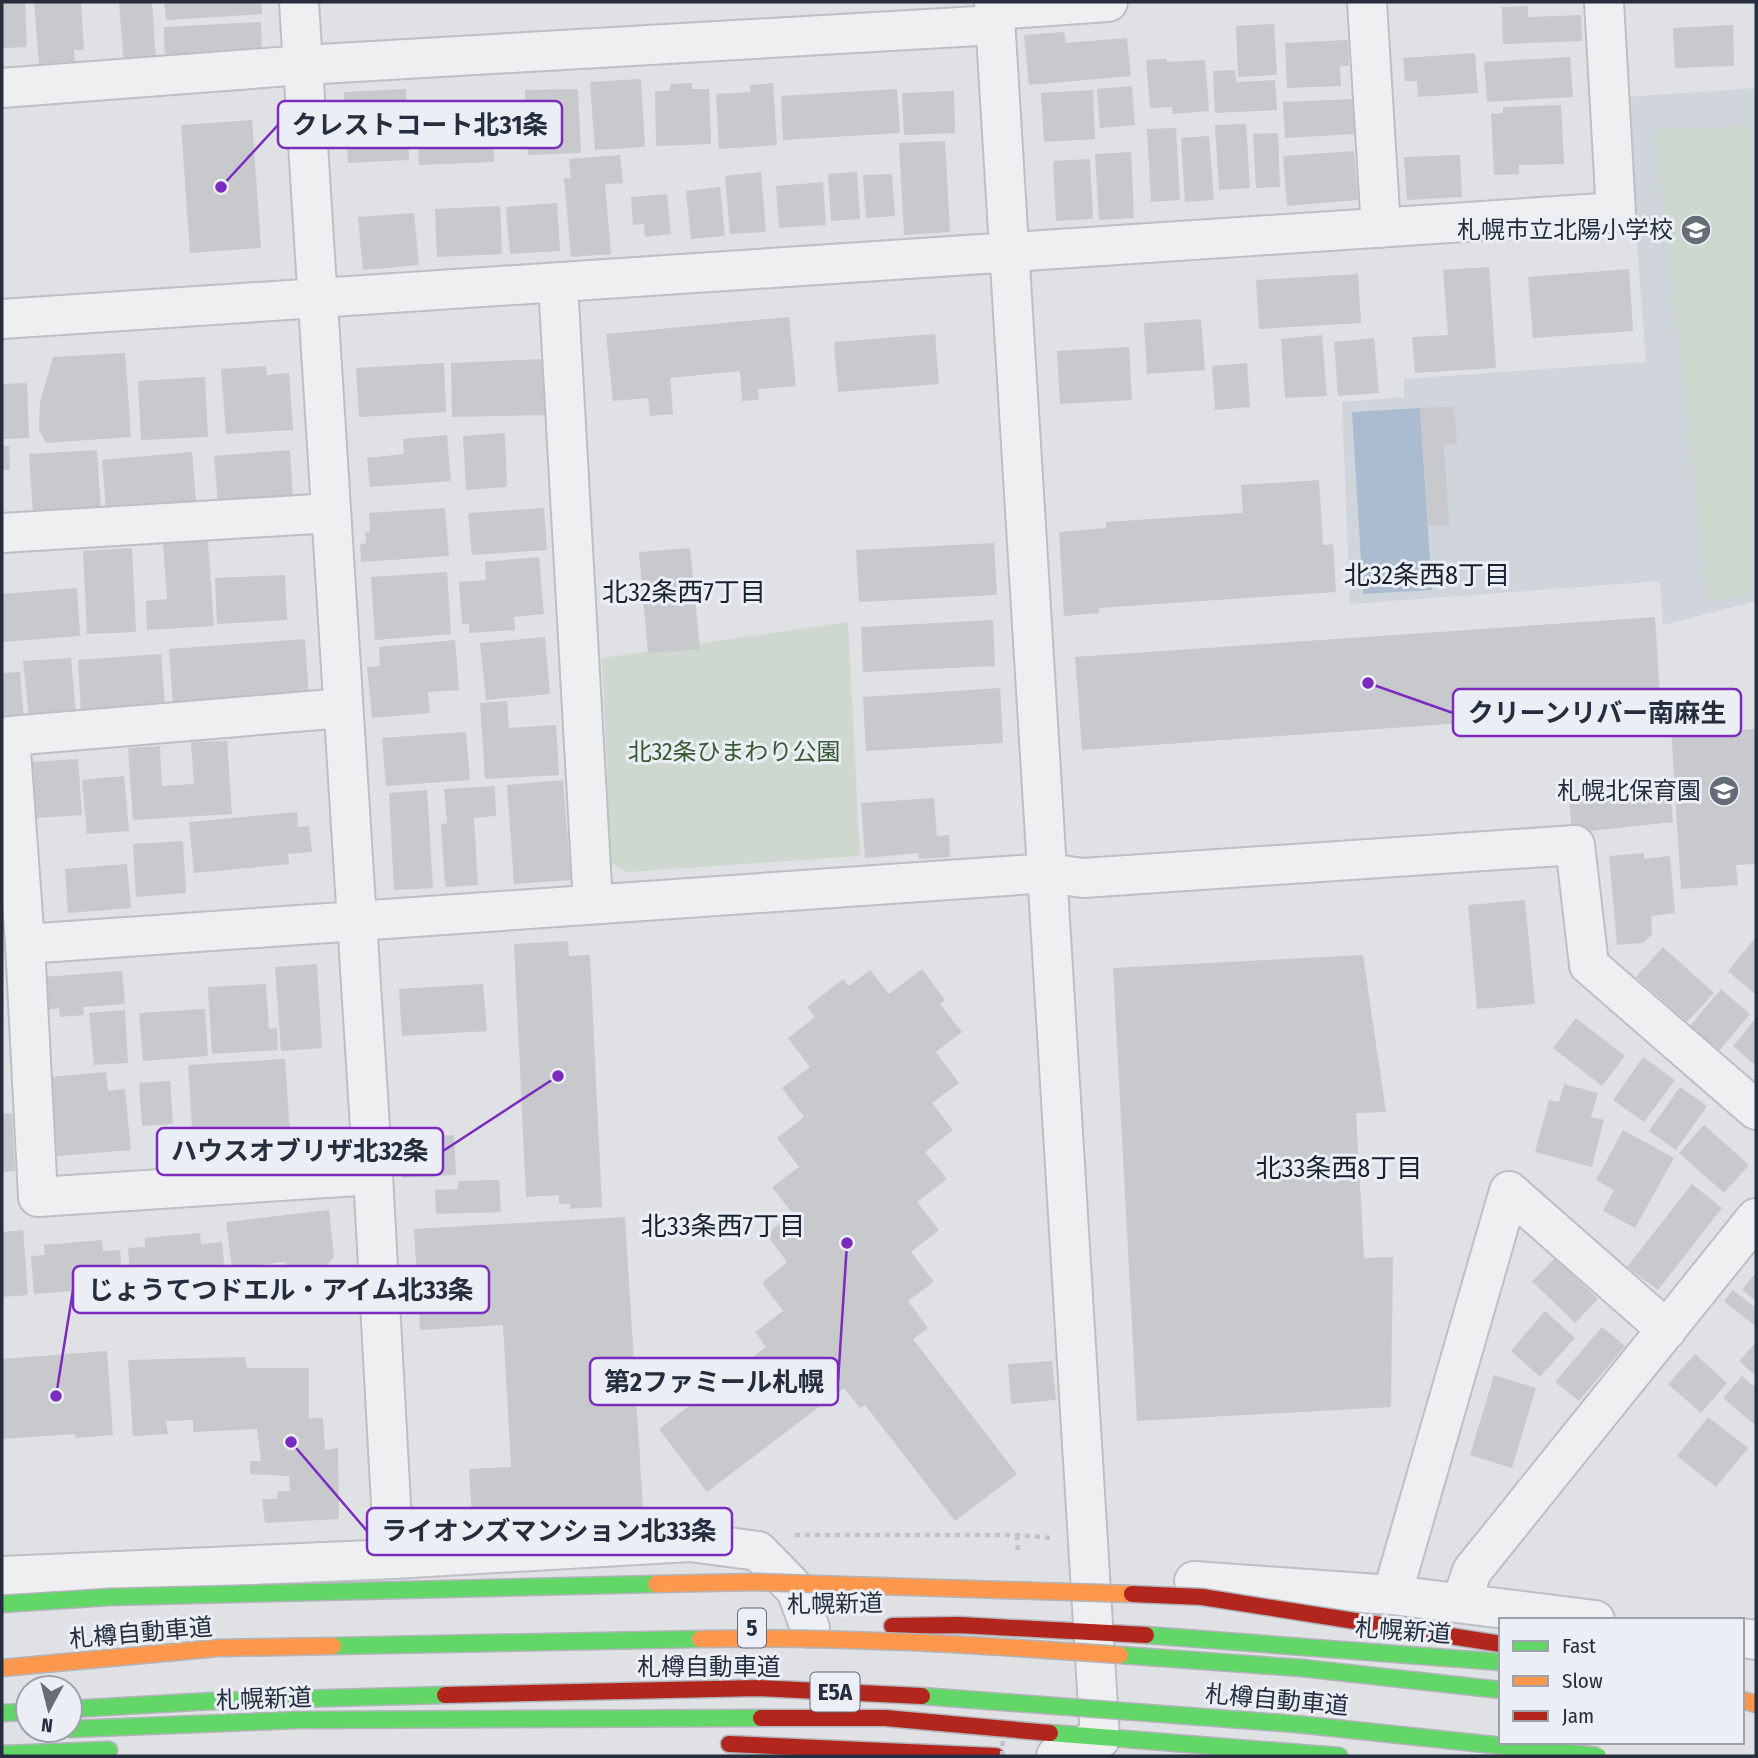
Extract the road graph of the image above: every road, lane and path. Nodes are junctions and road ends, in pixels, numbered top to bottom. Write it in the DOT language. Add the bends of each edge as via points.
graph roads {
  1 [pos="299,2"];
  2 [pos="1108,2"];
  3 [pos="1367,2"];
  4 [pos="1604,2"];
  5 [pos="994,12"];
  6 [pos="303,65"];
  7 [pos="2,88"];
  8 [pos="1381,228"];
  9 [pos="1009,252"];
  10 [pos="558,283"];
  11 [pos="317,299"];
  12 [pos="2,319"];
  13 [pos="331,513"];
  14 [pos="2,533"];
  15 [pos="343,708"];
  16 [pos="6,736"];
  17 [pos="1048,873"];
  18 [pos="593,904"];
  19 [pos="357,919"];
  20 [pos="25,944"];
  21 [pos="1756,1110"];
  22 [pos="373,1175"];
  23 [pos="1756,1218"];
  24 [pos="1667,1330"];
  25 [pos="1057,1538"];
  26 [pos="758,1551"];
  27 [pos="394,1559"];
  28 [pos="2,1576"];
  29 [pos="1091,1580"];
  30 [pos="1392,1595"];
  31 [pos="1461,1603"];
  32 [pos="2,1604"];
  33 [pos="1579,1618"];
  34 [pos="443,1628"];
  35 [pos="810,1628"];
  36 [pos="389,1629"];
  37 [pos="1094,1631"];
  38 [pos="1499,1644"];
  39 [pos="2,1652"];
  40 [pos="1499,1662"];
  41 [pos="2,1668"];
  42 [pos="1499,1690"];
  43 [pos="84,1708"];
  44 [pos="84,1728"];
  45 [pos="709,1744"];
  46 [pos="1101,1747"];
  47 [pos="121,1749"];
  48 [pos="2,1754"];
  49 [pos="996,1756"];
  50 [pos="1056,1756"];
  51 [pos="1339,1756"];
  52 [pos="1598,1756"];
  1 -- 6 [label="street"];
  2 -- 5 [label="street"];
  3 -- 8 [label="street"];
  4 -- 8 [label="street" via="1616,212"];
  5 -- 6 [label="street"];
  5 -- 9 [label="street"];
  6 -- 7 [label="street"];
  6 -- 11 [label="street"];
  8 -- 9 [label="street"];
  9 -- 10 [label="street"];
  9 -- 17 [label="street"];
  10 -- 11 [label="street"];
  10 -- 18 [label="street"];
  11 -- 12 [label="street"];
  11 -- 13 [label="street"];
  13 -- 14 [label="street"];
  13 -- 15 [label="street"];
  15 -- 16 [label="street"];
  15 -- 19 [label="street"];
  16 -- 20 [label="street"];
  17 -- 18 [label="street"];
  17 -- 21 [label="street" via="1083,878 1574,845 1588,965"];
  17 -- 29 [label="street"];
  18 -- 19 [label="street"];
  19 -- 20 [label="street"];
  19 -- 22 [label="street"];
  20 -- 22 [label="street" via="38,1197"];
  22 -- 27 [label="street"];
  23 -- 24 [label="street"];
  24 -- 30 [label="street" via="1508,1191"];
  24 -- 31 [label="street" via="1472,1572"];
  25 -- 26 [label="path" via="795,1535"];
  26 -- 27 [label="street" via="690,1542"];
  26 -- 35 [label="street" via="796,1590"];
  27 -- 28 [label="street"];
  29 -- 30 [label="street" via="1165,1578"];
  29 -- 37 [label="street"];
  30 -- 31 [label="street"];
  31 -- 33 [label="street"];
  32 -- 38 [label="highway, bridge" via="110,1597 754,1582 984,1588 1202,1597"];
  34 -- 35 [label="highway, 札幌新道 / 5"];
  35 -- 37 [label="highway, 札幌新道 / 5" via="960,1625"];
  36 -- 39 [label="highway"];
  37 -- 40 [label="highway, 札幌新道 / 5"];
  37 -- 46 [label="street"];
  41 -- 42 [label="highway, 札樽自動車道 / E5A, bridge" via="218,1648 758,1638 991,1646 1288,1667"];
  43 -- 52 [label="highway, 札樽自動車道 / E5A, bridge" via="759,1688 995,1700 1296,1724"];
  44 -- 46 [label="highway, 札幌新道" via="298,1720 885,1718"];
  45 -- 49 [label="highway"];
  46 -- 50 [label="street"];
  46 -- 51 [label="highway, 札幌新道"];
  47 -- 48 [label="highway"];
}
